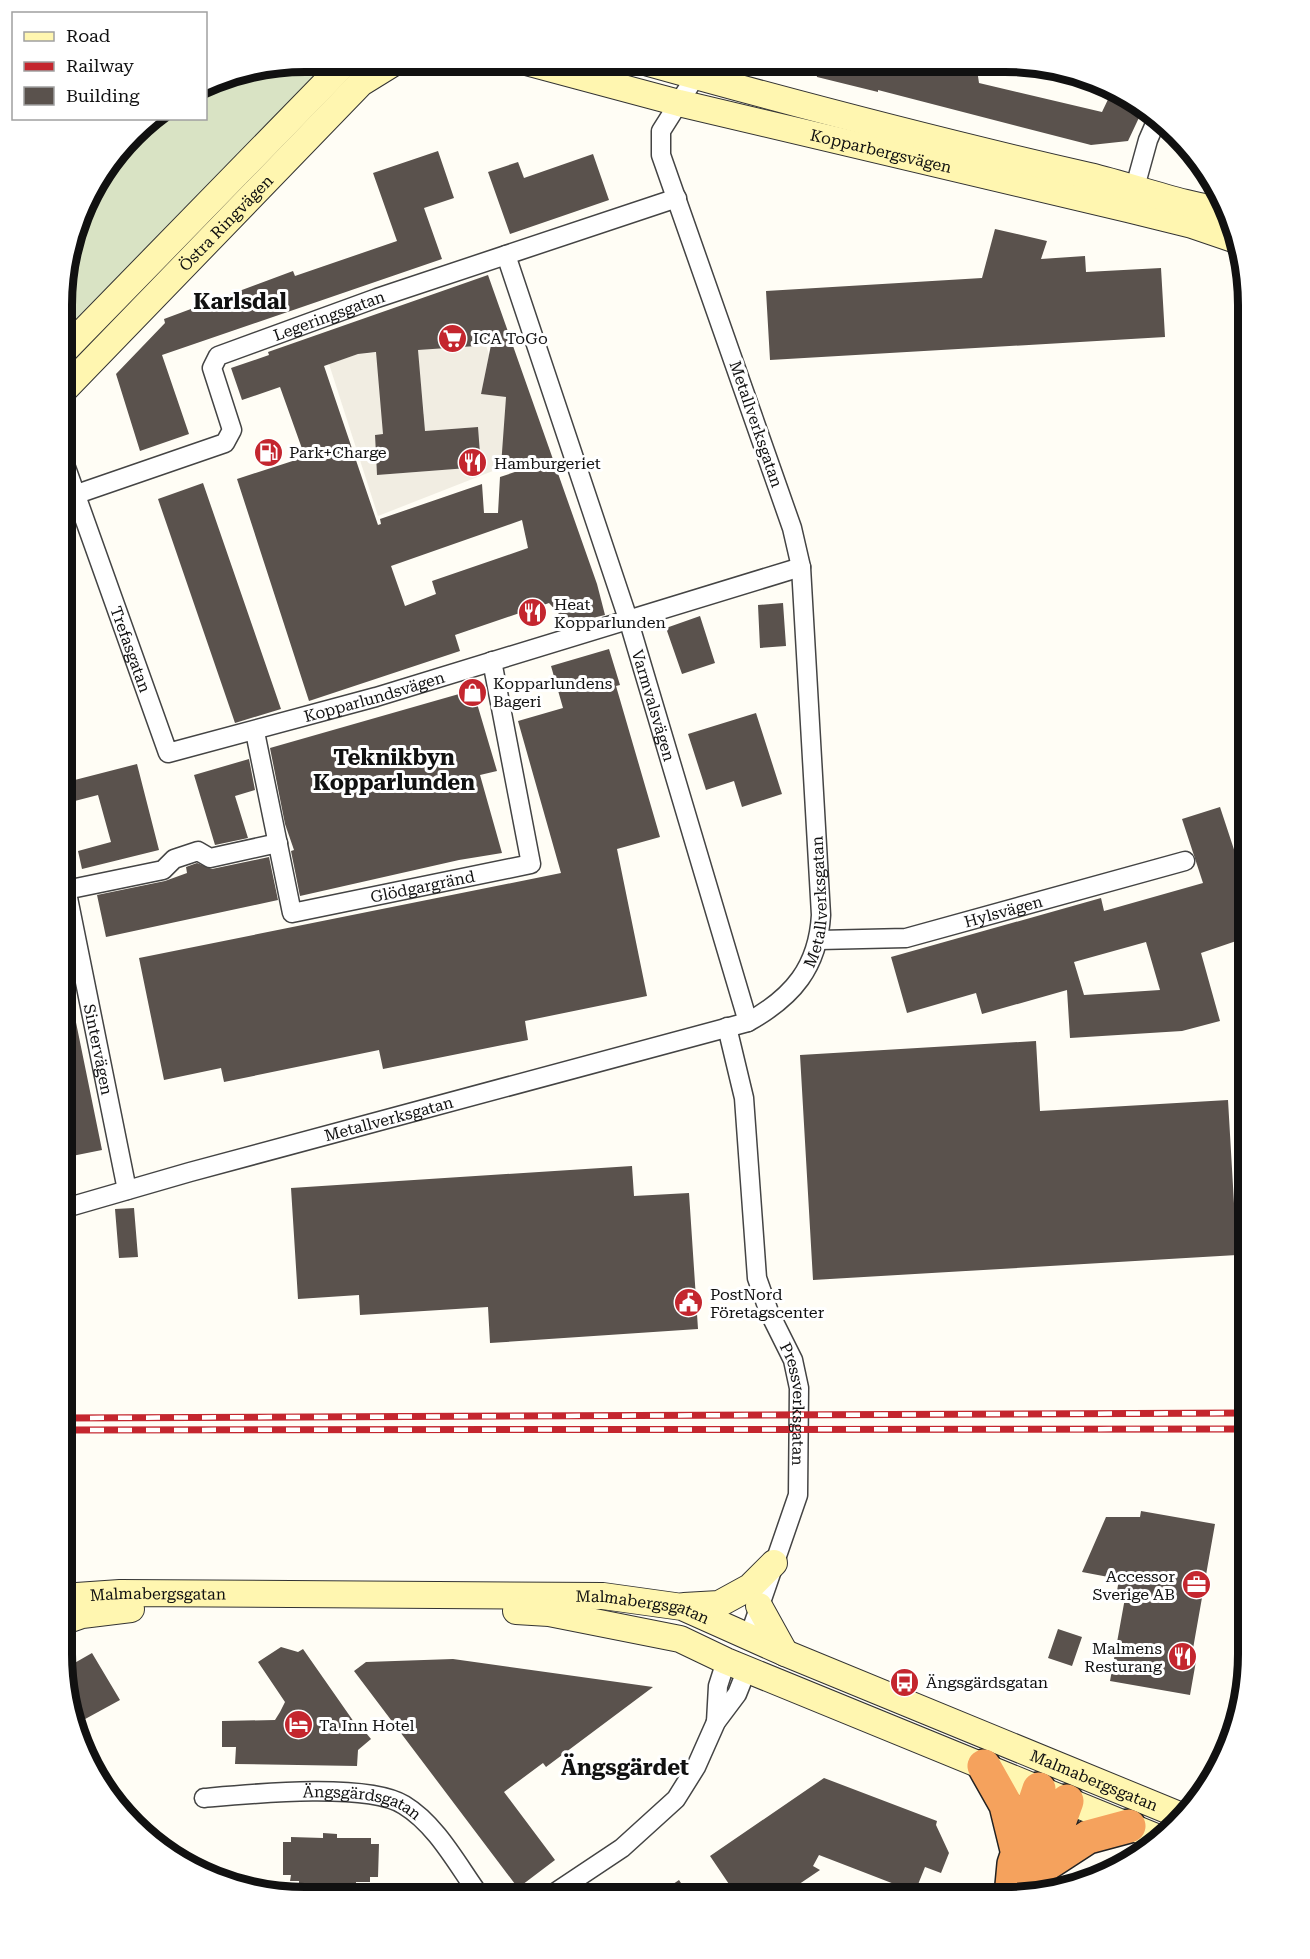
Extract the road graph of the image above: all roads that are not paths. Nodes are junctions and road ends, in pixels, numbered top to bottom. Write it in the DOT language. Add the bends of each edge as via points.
graph roads {
  1 [pos="335,72"];
  2 [pos="379,72"];
  3 [pos="563,72"];
  4 [pos="700,72"];
  5 [pos="708,72"];
  6 [pos="679,103"];
  7 [pos="1154,126"];
  8 [pos="677,198"];
  9 [pos="1132,198"];
  10 [pos="1217,210"];
  11 [pos="1228,237"];
  12 [pos="506,255"];
  13 [pos="72,342"];
  14 [pos="72,382"];
  15 [pos="72,482"];
  16 [pos="77,494"];
  17 [pos="801,567"];
  18 [pos="629,622"];
  19 [pos="492,661"];
  20 [pos="256,731"];
  21 [pos="278,843"];
  22 [pos="1185,861"];
  23 [pos="72,881"];
  24 [pos="72,916"];
  25 [pos="819,940"];
  26 [pos="748,1022"];
  27 [pos="727,1027"];
  28 [pos="128,1190"];
  29 [pos="72,1206"];
  30 [pos="774,1563"];
  31 [pos="72,1596"];
  32 [pos="759,1606"];
  33 [pos="682,1607"];
  34 [pos="72,1618"];
  35 [pos="748,1637"];
  36 [pos="785,1653"];
  37 [pos="736,1665"];
  38 [pos="984,1767"];
  39 [pos="1058,1781"];
  40 [pos="204,1798"];
  41 [pos="1174,1814"];
  42 [pos="1129,1826"];
  43 [pos="1152,1835"];
  44 [pos="1032,1870"];
  45 [pos="474,1887"];
  46 [pos="564,1887"];
  47 [pos="1018,1887"];
  1 -- 13 [label="main road, Östra Ringvägen"];
  2 -- 14 [label="main road, Östra Ringvägen" via="361,83"];
  3 -- 6 [label="main road, Kopparbergsvägen"];
  4 -- 6 [label="street, Metallverksgatan"];
  5 -- 9 [label="main road, Kopparbergsvägen"];
  6 -- 8 [label="street, Metallverksgatan" via="662,131 661,155"];
  6 -- 9 [label="main road, Kopparbergsvägen"];
  7 -- 9 [label="street"];
  8 -- 12 [label="street, Legeringsgatan"];
  8 -- 17 [label="street, Metallverksgatan" via="792,528"];
  9 -- 10 [label="main road, Kopparbergsvägen"];
  9 -- 11 [label="main road, Kopparbergsvägen"];
  12 -- 16 [label="street, Legeringsgatan" via="218,356 212,368 232,430 225,443"];
  12 -- 18 [label="street, Varmvalsvägen"];
  15 -- 16 [label="street, Trefasgatan"];
  16 -- 20 [label="street, Trefasgatan" via="168,753"];
  17 -- 18 [label="street, Kopparlundsvägen"];
  17 -- 25 [label="street, Metallverksgatan" via="821,915"];
  18 -- 19 [label="street, Kopparlundsvägen"];
  18 -- 26 [label="street, Varmvalsvägen"];
  19 -- 20 [label="street, Kopparlundsvägen"];
  19 -- 21 [label="street, Glödgargränd" via="531,864 292,914"];
  20 -- 21 [label="street, Glödgargränd"];
  21 -- 23 [label="street" via="210,858 198,851 174,859 163,870"];
  22 -- 25 [label="street, Hylsvägen" via="906,938"];
  24 -- 28 [label="street, Sintervägen"];
  25 -- 26 [label="street, Metallverksgatan" via="810,964 789,994"];
  26 -- 27 [label="street, Metallverksgatan"];
  27 -- 28 [label="street, Metallverksgatan"];
  27 -- 30 [label="street, Pressverksgatan" via="744,1098 757,1278 793,1360 799,1388 798,1495"];
  28 -- 29 [label="street, Metallverksgatan"];
  30 -- 32 [label="street, Pressverksgatan"];
  30 -- 33 [label="main road" via="750,1587 719,1604"];
  31 -- 33 [label="main road, Malmabergsgatan" via="120,1593 603,1596"];
  32 -- 35 [label="street, Pressverksgatan"];
  32 -- 36 [label="main road"];
  33 -- 35 [label="main road, Malmabergsgatan"];
  34 -- 37 [label="main road, Malmabergsgatan" via="121,1609 528,1612 681,1639"];
  35 -- 36 [label="main road, Malmabergsgatan"];
  35 -- 37 [label="main road"];
  36 -- 39 [label="main road, Malmabergsgatan"];
  37 -- 38 [label="main road, Malmabergsgatan"];
  37 -- 46 [label="street" via="718,1686 716,1722 676,1799 622,1848"];
  38 -- 39 [label="main road, Malmabergsgatan"];
  38 -- 44 [label="highway" via="1006,1805"];
  39 -- 41 [label="main road, Malmabergsgatan"];
  39 -- 42 [label="main road, Malmabergsgatan"];
  39 -- 44 [label="highway" via="1056,1827"];
  40 -- 45 [label="street, Ängsgärdsgatan" via="283,1793 384,1797 403,1804 435,1833"];
  42 -- 43 [label="main road, Malmabergsgatan"];
  42 -- 44 [label="highway" via="1088,1837"];
  44 -- 47 [label="highway"];
}
